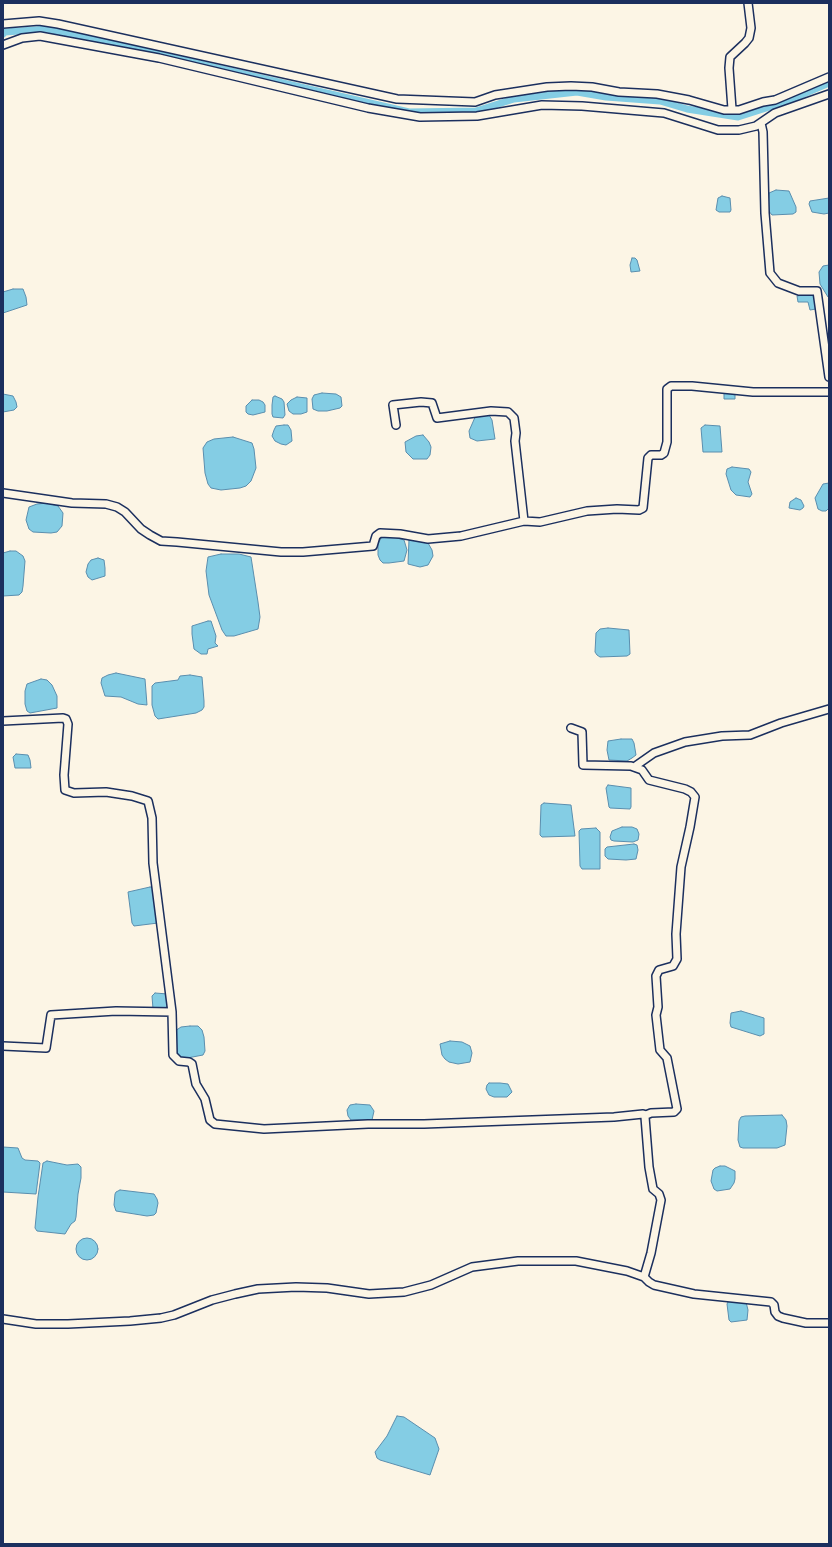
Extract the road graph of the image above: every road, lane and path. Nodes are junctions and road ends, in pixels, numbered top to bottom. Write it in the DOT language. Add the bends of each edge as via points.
graph roads {
  1 [pos="748,3"];
  2 [pos="3,24"];
  3 [pos="3,44"];
  4 [pos="829,77"];
  5 [pos="829,94"];
  6 [pos="732,109"];
  7 [pos="761,123"];
  8 [pos="828,359"];
  9 [pos="829,377"];
  10 [pos="829,392"];
  11 [pos="396,425"];
  12 [pos="3,493"];
  13 [pos="524,521"];
  14 [pos="829,709"];
  15 [pos="3,720"];
  16 [pos="570,728"];
  17 [pos="634,767"];
  18 [pos="172,1012"];
  19 [pos="3,1046"];
  20 [pos="646,1115"];
  21 [pos="644,1277"];
  22 [pos="3,1319"];
  23 [pos="829,1323"];
  1 -- 6 [label="street" via="751,28 749,38 730,57"];
  2 -- 6 [label="street" via="39,21 58,24 397,99 475,102 495,95 571,86 657,94 724,110"];
  3 -- 7 [label="street" via="40,36 159,58 368,108 420,117 477,116 542,106 582,106 664,112 718,130 739,130"];
  4 -- 6 [label="street" via="775,100 739,110"];
  5 -- 7 [label="street" via="775,113"];
  7 -- 8 [label="street" via="770,273 778,283 799,291 817,291"];
  8 -- 9 [label="street"];
  10 -- 13 [label="street" via="753,392 672,386 667,389 667,442 664,453 648,458 643,508 587,512 540,522"];
  11 -- 13 [label="street" via="393,405 432,403 437,418 491,411 508,412 514,418"];
  12 -- 13 [label="street" via="117,507 141,529 161,540 281,552 373,546 376,536 380,533 428,539 461,536"];
  14 -- 17 [label="street" via="750,735 722,736 685,742 654,753"];
  15 -- 18 [label="street" via="66,719 68,724 65,790 74,793 106,792 148,801 152,818 153,863"];
  16 -- 17 [label="street" via="582,732 583,765"];
  17 -- 20 [label="street" via="642,770 649,780 685,789 691,792 695,799 681,867 676,934 677,959 673,966 660,970 656,976 656,1015 660,1050 667,1058 677,1109 674,1112"];
  18 -- 19 [label="street" via="116,1011 51,1015 46,1048"];
  18 -- 20 [label="street" via="173,1055 179,1061 192,1064 196,1084 205,1098 210,1120 215,1124 264,1129"];
  20 -- 21 [label="street" via="652,1184 661,1200"];
  21 -- 22 [label="street" via="627,1270 576,1261 518,1260 472,1267 431,1285 404,1292 369,1294 296,1287 258,1289 212,1300 174,1315 153,1319 36,1324"];
  21 -- 23 [label="street" via="654,1285 694,1294 771,1302 778,1316 783,1318 806,1323"];
}
